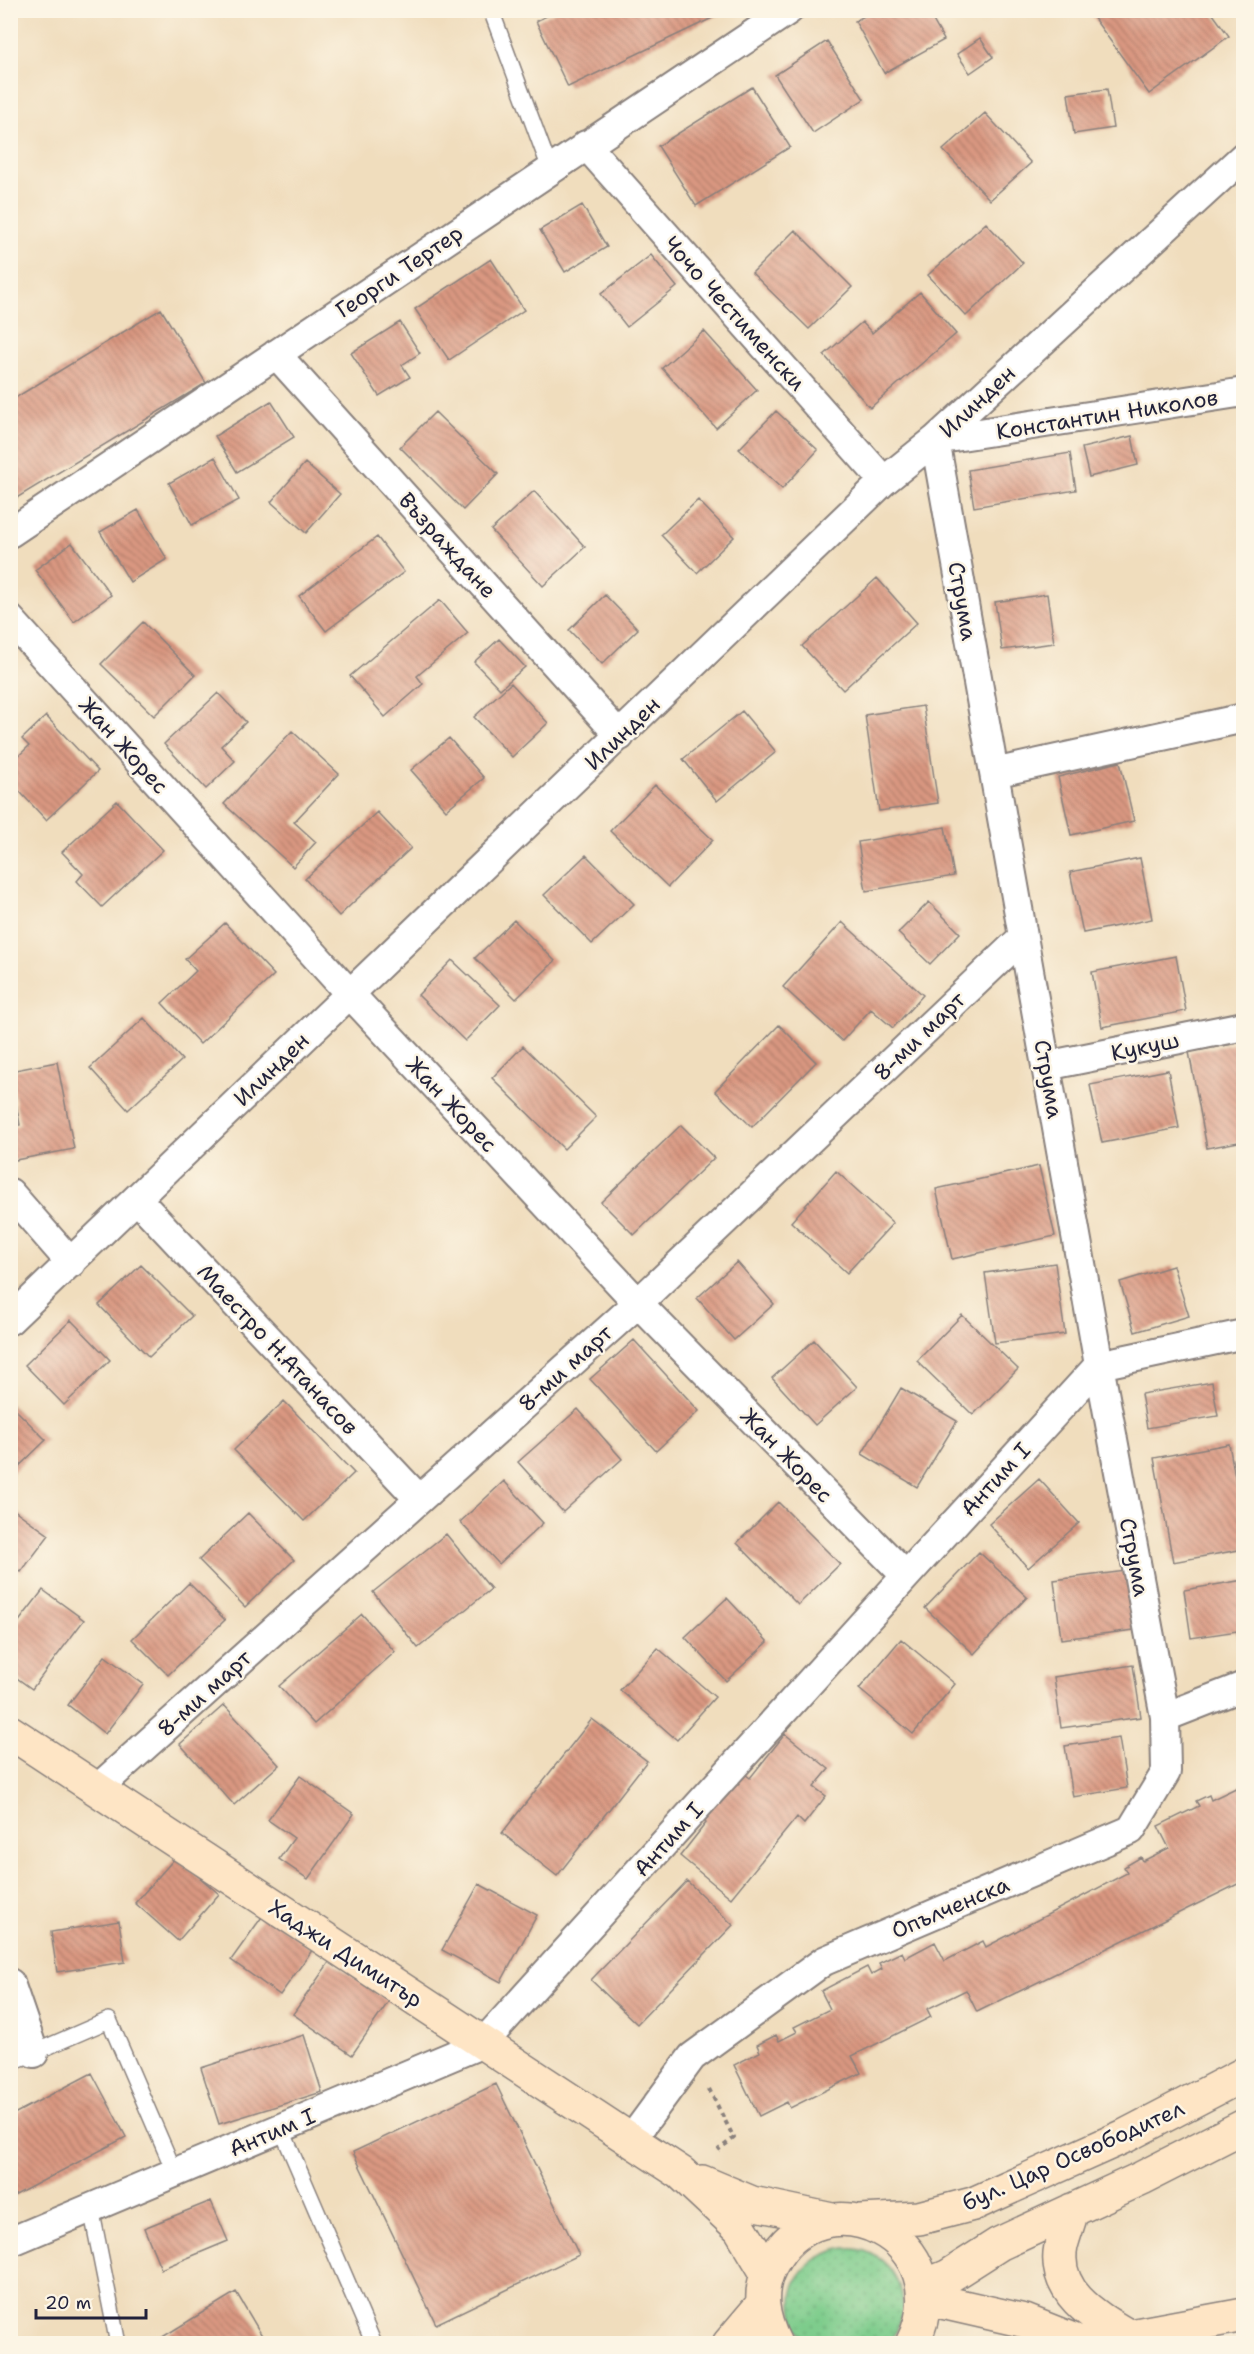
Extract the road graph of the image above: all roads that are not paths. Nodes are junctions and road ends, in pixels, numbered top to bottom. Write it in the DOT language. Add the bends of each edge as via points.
graph roads {
  1 [pos="491,10"];
  2 [pos="789,10"];
  3 [pos="586,145"];
  4 [pos="1244,156"];
  5 [pos="550,169"];
  6 [pos="276,354"];
  7 [pos="1244,392"];
  8 [pos="935,440"];
  9 [pos="884,481"];
  10 [pos="10,533"];
  11 [pos="10,620"];
  12 [pos="1244,718"];
  13 [pos="620,736"];
  14 [pos="994,773"];
  15 [pos="1023,937"];
  16 [pos="349,993"];
  17 [pos="1244,1026"];
  18 [pos="1046,1066"];
  19 [pos="10,1193"];
  20 [pos="137,1199"];
  21 [pos="71,1263"];
  22 [pos="638,1303"];
  23 [pos="10,1320"];
  24 [pos="1244,1334"];
  25 [pos="1099,1365"];
  26 [pos="419,1499"];
  27 [pos="906,1576"];
  28 [pos="1244,1686"];
  29 [pos="1166,1717"];
  30 [pos="10,1732"];
  31 [pos="97,1789"];
  32 [pos="10,1983"];
  33 [pos="483,2043"];
  34 [pos="22,2058"];
  35 [pos="1244,2074"];
  36 [pos="1244,2126"];
  37 [pos="281,2128"];
  38 [pos="631,2140"];
  39 [pos="175,2173"];
  40 [pos="681,2173"];
  41 [pos="91,2208"];
  42 [pos="1072,2210"];
  43 [pos="846,2221"];
  44 [pos="10,2242"];
  45 [pos="767,2272"];
  46 [pos="924,2293"];
  47 [pos="762,2306"];
  48 [pos="1244,2315"];
  49 [pos="1128,2336"];
  50 [pos="118,2343"];
  51 [pos="374,2343"];
  52 [pos="729,2343"];
  53 [pos="775,2343"];
  54 [pos="912,2343"];
  55 [pos="1085,2343"];
  1 -- 5 [label="lane"];
  2 -- 3 [label="street, Георги Тертер"];
  3 -- 5 [label="street, Георги Тертер"];
  3 -- 9 [label="street, Чочо Честименски"];
  4 -- 8 [label="street, Илинден"];
  5 -- 6 [label="street, Георги Тертер"];
  6 -- 10 [label="street, Георги Тертер"];
  6 -- 13 [label="street, Възраждане"];
  7 -- 8 [label="street, Константин Николов"];
  8 -- 9 [label="street, Илинден"];
  8 -- 14 [label="street, Струма"];
  9 -- 13 [label="street, Илинден"];
  11 -- 16 [label="street, Жан Жорес"];
  12 -- 14 [label="street"];
  13 -- 16 [label="street, Илинден"];
  14 -- 15 [label="street, Струма"];
  15 -- 18 [label="street, Струма"];
  15 -- 22 [label="street, 8-ми март"];
  16 -- 20 [label="street, Илинден"];
  16 -- 22 [label="street, Жан Жорес"];
  17 -- 18 [label="street, Кукуш"];
  18 -- 25 [label="street, Струма"];
  19 -- 21 [label="street"];
  20 -- 21 [label="street, Илинден"];
  20 -- 26 [label="street, Маестро Н.Атанасов"];
  21 -- 23 [label="street, Илинден"];
  22 -- 26 [label="street, 8-ми март"];
  22 -- 27 [label="street, Жан Жорес"];
  24 -- 25 [label="street"];
  25 -- 27 [label="street, Антим I"];
  25 -- 29 [label="street, Струма"];
  26 -- 31 [label="street, 8-ми март"];
  27 -- 33 [label="street, Антим I"];
  28 -- 29 [label="street"];
  29 -- 38 [label="street, Опълченска" via="1166,1772 1131,1830 824,1961 692,2057"];
  30 -- 31 [label="main road, Хаджи Димитър"];
  31 -- 33 [label="main road, Хаджи Димитър"];
  32 -- 34 [label="street"];
  33 -- 37 [label="street, Антим I"];
  33 -- 38 [label="main road, Хаджи Димитър"];
  34 -- 39 [label="lane" via="109,2020"];
  35 -- 43 [label="main road, бул. Цар Освободител" via="1125,2136 973,2204 919,2218"];
  36 -- 42 [label="main road, бул. Цар Освободител"];
  37 -- 39 [label="street, Антим I"];
  37 -- 51 [label="lane"];
  38 -- 40 [label="main road, Хаджи Димитър"];
  39 -- 41 [label="street, Антим I"];
  40 -- 43 [label="main road" via="752,2203"];
  40 -- 45 [label="main road" via="740,2228"];
  41 -- 44 [label="street, Антим I"];
  41 -- 50 [label="lane"];
  42 -- 46 [label="main road, бул. Цар Освободител" via="999,2244"];
  42 -- 49 [label="main road" via="1061,2247 1061,2275 1072,2295 1097,2318"];
  43 -- 45 [label="main road" via="816,2224 788,2241"];
  43 -- 46 [label="main road" via="890,2234 920,2272"];
  45 -- 47 [label="main road"];
  46 -- 54 [label="main road" via="924,2313"];
  46 -- 55 [label="main road" via="1025,2321"];
  47 -- 52 [label="main road"];
  47 -- 53 [label="main road"];
  48 -- 49 [label="main road"];
  49 -- 55 [label="main road"];
}
